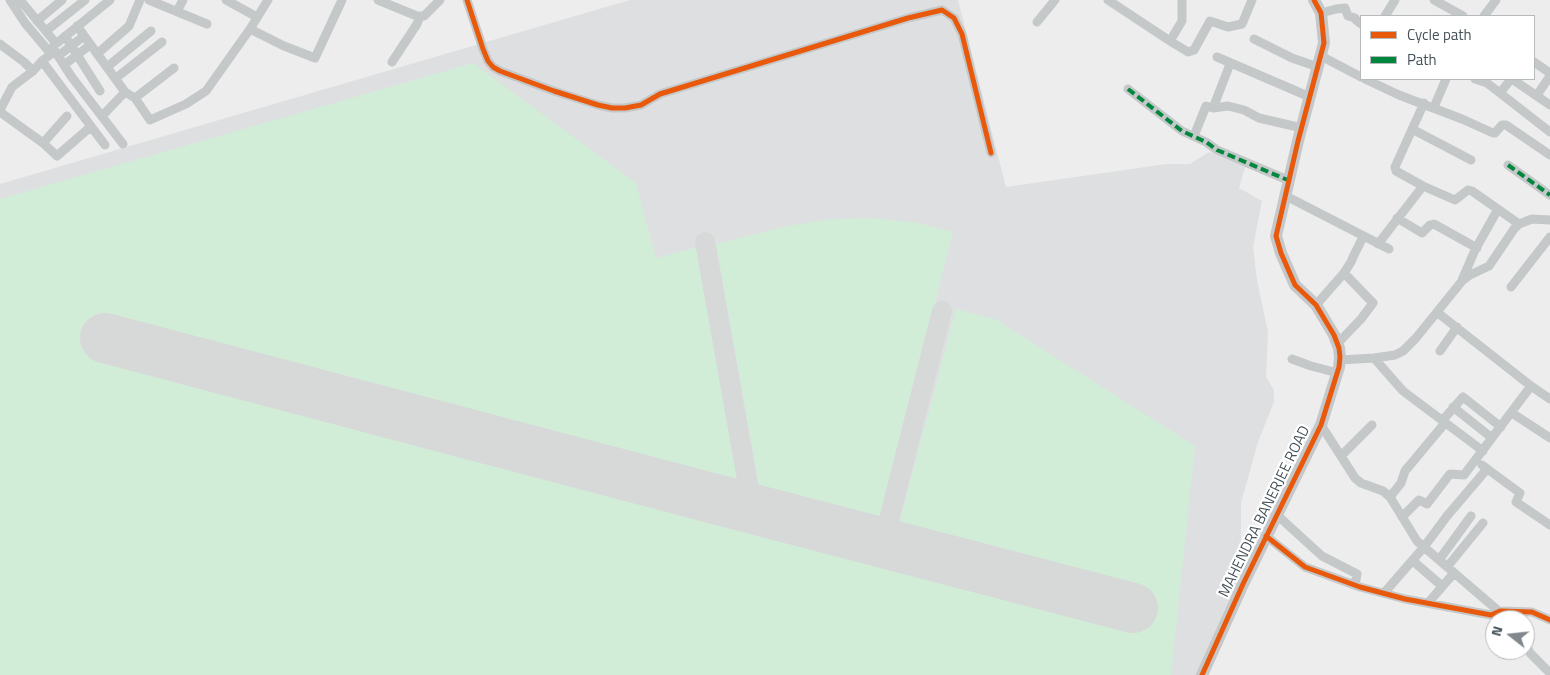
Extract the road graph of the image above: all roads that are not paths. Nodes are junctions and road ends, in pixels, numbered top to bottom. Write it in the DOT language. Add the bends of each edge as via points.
graph roads {
  1 [pos="10,0"];
  2 [pos="20,0"];
  3 [pos="62,0"];
  4 [pos="86,0"];
  5 [pos="110,0"];
  6 [pos="140,0"];
  7 [pos="150,0"];
  8 [pos="183,0"];
  9 [pos="226,0"];
  10 [pos="268,0"];
  11 [pos="342,0"];
  12 [pos="378,0"];
  13 [pos="440,0"];
  14 [pos="467,0"];
  15 [pos="1054,0"];
  16 [pos="1108,0"];
  17 [pos="1182,0"];
  18 [pos="1252,0"];
  19 [pos="1314,0"];
  20 [pos="1395,0"];
  21 [pos="1435,0"];
  22 [pos="1496,0"];
  23 [pos="177,11"];
  24 [pos="1322,13"];
  25 [pos="1386,15"];
  26 [pos="1462,15"];
  27 [pos="1485,15"];
  28 [pos="420,16"];
  29 [pos="257,17"];
  30 [pos="37,21"];
  31 [pos="1037,22"];
  32 [pos="1360,23"];
  33 [pos="207,24"];
  34 [pos="77,26"];
  35 [pos="250,29"];
  36 [pos="151,31"];
  37 [pos="65,36"];
  38 [pos="84,36"];
  39 [pos="51,38"];
  40 [pos="1254,39"];
  41 [pos="1170,41"];
  42 [pos="162,42"];
  43 [pos="0,44"];
  44 [pos="90,44"];
  45 [pos="72,45"];
  46 [pos="78,54"];
  47 [pos="97,54"];
  48 [pos="58,56"];
  49 [pos="1217,57"];
  50 [pos="42,61"];
  51 [pos="392,62"];
  52 [pos="1320,62"];
  53 [pos="1535,63"];
  54 [pos="1230,64"];
  55 [pos="64,65"];
  56 [pos="107,67"];
  57 [pos="174,68"];
  58 [pos="33,71"];
  59 [pos="1550,75"];
  60 [pos="1360,77"];
  61 [pos="116,78"];
  62 [pos="1367,80"];
  63 [pos="1446,80"];
  64 [pos="1477,80"];
  65 [pos="1511,80"];
  66 [pos="1514,80"];
  67 [pos="1128,89"];
  68 [pos="100,91"];
  69 [pos="125,92"];
  70 [pos="1500,94"];
  71 [pos="1537,95"];
  72 [pos="1310,97"];
  73 [pos="135,98"];
  74 [pos="1424,103"];
  75 [pos="1550,105"];
  76 [pos="1213,108"];
  77 [pos="1436,108"];
  78 [pos="0,111"];
  79 [pos="105,113"];
  80 [pos="67,116"];
  81 [pos="1302,128"];
  82 [pos="88,129"];
  83 [pos="1412,129"];
  84 [pos="1550,132"];
  85 [pos="1194,136"];
  86 [pos="43,144"];
  87 [pos="122,144"];
  88 [pos="106,146"];
  89 [pos="991,153"];
  90 [pos="1550,155"];
  91 [pos="1471,160"];
  92 [pos="1508,165"];
  93 [pos="1290,181"];
  94 [pos="1423,186"];
  95 [pos="1550,195"];
  96 [pos="1286,196"];
  97 [pos="1498,209"];
  98 [pos="1397,218"];
  99 [pos="1550,220"];
  100 [pos="1519,224"];
  101 [pos="1363,237"];
  102 [pos="1550,237"];
  103 [pos="1378,244"];
  104 [pos="1476,248"];
  105 [pos="1389,249"];
  106 [pos="1344,273"];
  107 [pos="1462,281"];
  108 [pos="1512,287"];
  109 [pos="1316,305"];
  110 [pos="1438,313"];
  111 [pos="1457,327"];
  112 [pos="1337,344"];
  113 [pos="1440,351"];
  114 [pos="1340,358"];
  115 [pos="1374,358"];
  116 [pos="1292,359"];
  117 [pos="1338,373"];
  118 [pos="1531,386"];
  119 [pos="1550,399"];
  120 [pos="1452,408"];
  121 [pos="1512,413"];
  122 [pos="1443,422"];
  123 [pos="1321,425"];
  124 [pos="1372,425"];
  125 [pos="1501,427"];
  126 [pos="1492,438"];
  127 [pos="1550,438"];
  128 [pos="1482,451"];
  129 [pos="1342,456"];
  130 [pos="1476,461"];
  131 [pos="1487,469"];
  132 [pos="1390,497"];
  133 [pos="1277,515"];
  134 [pos="1471,516"];
  135 [pos="1402,517"];
  136 [pos="1484,523"];
  137 [pos="1550,524"];
  138 [pos="1266,536"];
  139 [pos="1424,547"];
  140 [pos="1413,560"];
  141 [pos="1439,560"];
  142 [pos="1451,570"];
  143 [pos="1355,585"];
  144 [pos="1442,586"];
  145 [pos="1384,594"];
  146 [pos="1428,602"];
  147 [pos="1499,610"];
  148 [pos="1535,613"];
  149 [pos="1485,614"];
  150 [pos="1550,620"];
  151 [pos="1535,658"];
  152 [pos="1550,673"];
  153 [pos="1202,675"];
  1 -- 50 [label="street" via="51,54"];
  2 -- 30 [label="street"];
  3 -- 30 [label="street"];
  4 -- 39 [label="street"];
  5 -- 34 [label="street"];
  6 -- 47 [label="street" via="129,26"];
  7 -- 23 [label="street"];
  8 -- 23 [label="street"];
  9 -- 29 [label="street"];
  10 -- 29 [label="street"];
  11 -- 35 [label="street" via="315,58"];
  12 -- 28 [label="street"];
  13 -- 28 [label="street"];
  14 -- 89 [label="street" via="483,49 493,67 612,108 641,105 660,94 942,10 954,18 962,34"];
  15 -- 31 [label="street"];
  16 -- 41 [label="street"];
  17 -- 41 [label="street" via="1182,21"];
  18 -- 41 [label="street" via="1242,24 1228,27 1210,21 1191,52"];
  19 -- 24 [label="street"];
  20 -- 25 [label="street"];
  21 -- 26 [label="street"];
  22 -- 27 [label="street"];
  23 -- 33 [label="street"];
  24 -- 32 [label="street" via="1345,8 1348,16"];
  24 -- 52 [label="street" via="1324,38"];
  28 -- 51 [label="street"];
  29 -- 35 [label="street"];
  30 -- 39 [label="street"];
  34 -- 37 [label="street"];
  34 -- 38 [label="street"];
  35 -- 73 [label="street" via="209,88 190,102 150,120"];
  36 -- 56 [label="street"];
  37 -- 39 [label="street" via="58,42"];
  37 -- 45 [label="street"];
  38 -- 44 [label="street"];
  38 -- 45 [label="street"];
  39 -- 48 [label="street"];
  40 -- 52 [label="street" via="1292,58"];
  42 -- 61 [label="street"];
  43 -- 58 [label="street"];
  44 -- 46 [label="street"];
  44 -- 47 [label="street"];
  45 -- 46 [label="street"];
  45 -- 48 [label="street"];
  46 -- 55 [label="street"];
  46 -- 68 [label="street"];
  47 -- 56 [label="street"];
  48 -- 55 [label="street"];
  49 -- 54 [label="street"];
  50 -- 58 [label="street"];
  50 -- 88 [label="street"];
  52 -- 60 [label="street"];
  52 -- 72 [label="street"];
  53 -- 59 [label="street"];
  54 -- 72 [label="street"];
  54 -- 76 [label="street"];
  55 -- 87 [label="street"];
  56 -- 61 [label="street"];
  57 -- 73 [label="street"];
  58 -- 78 [label="street" via="12,87"];
  59 -- 71 [label="street"];
  61 -- 69 [label="street"];
  62 -- 74 [label="street"];
  63 -- 77 [label="street"];
  64 -- 70 [label="street"];
  65 -- 70 [label="street"];
  66 -- 71 [label="street"];
  67 -- 85 [label="street" via="1182,131"];
  69 -- 73 [label="street"];
  69 -- 79 [label="street"];
  70 -- 84 [label="street"];
  71 -- 75 [label="street"];
  72 -- 81 [label="street"];
  74 -- 77 [label="street"];
  74 -- 83 [label="street"];
  76 -- 81 [label="street" via="1228,106 1259,118"];
  76 -- 85 [label="street" via="1206,106"];
  77 -- 90 [label="street" via="1493,133 1506,125"];
  78 -- 86 [label="street"];
  80 -- 86 [label="street"];
  81 -- 93 [label="street"];
  82 -- 86 [label="street" via="57,156"];
  83 -- 91 [label="street"];
  83 -- 94 [label="street" via="1395,169"];
  85 -- 93 [label="street" via="1217,150"];
  92 -- 95 [label="street"];
  93 -- 96 [label="street"];
  94 -- 97 [label="street" via="1454,200 1470,190"];
  94 -- 98 [label="street"];
  96 -- 101 [label="street"];
  96 -- 109 [label="street" via="1276,236 1295,285"];
  97 -- 100 [label="street"];
  97 -- 104 [label="street"];
  98 -- 103 [label="street"];
  98 -- 104 [label="street" via="1422,234 1434,224"];
  99 -- 100 [label="street" via="1532,219"];
  100 -- 107 [label="street" via="1490,266"];
  101 -- 103 [label="street"];
  101 -- 106 [label="street"];
  102 -- 108 [label="street"];
  103 -- 105 [label="street"];
  104 -- 107 [label="street"];
  106 -- 109 [label="street"];
  106 -- 112 [label="street" via="1373,304"];
  107 -- 110 [label="street"];
  109 -- 112 [label="street"];
  110 -- 111 [label="street"];
  110 -- 115 [label="street" via="1403,351"];
  111 -- 113 [label="street"];
  111 -- 118 [label="street"];
  112 -- 114 [label="street"];
  114 -- 115 [label="street"];
  114 -- 117 [label="street, MAHENDRA BANERJEE ROAD"];
  115 -- 122 [label="street" via="1403,392"];
  116 -- 117 [label="street"];
  117 -- 123 [label="street, MAHENDRA BANERJEE ROAD"];
  118 -- 119 [label="street"];
  118 -- 121 [label="street"];
  120 -- 122 [label="street"];
  120 -- 125 [label="street" via="1463,397"];
  120 -- 126 [label="street"];
  121 -- 125 [label="street"];
  121 -- 127 [label="street"];
  122 -- 128 [label="street"];
  122 -- 132 [label="street" via="1405,471 1400,485"];
  123 -- 129 [label="street"];
  123 -- 133 [label="street, MAHENDRA BANERJEE ROAD"];
  124 -- 129 [label="street"];
  125 -- 126 [label="street"];
  126 -- 128 [label="street"];
  128 -- 130 [label="street"];
  129 -- 132 [label="street" via="1358,481"];
  130 -- 131 [label="street"];
  130 -- 135 [label="street" via="1464,475 1450,474 1427,504 1419,500"];
  131 -- 137 [label="street" via="1520,492 1516,502"];
  131 -- 139 [label="street"];
  132 -- 135 [label="street"];
  133 -- 138 [label="street, MAHENDRA BANERJEE ROAD"];
  133 -- 143 [label="street" via="1322,556 1357,574"];
  134 -- 141 [label="street"];
  135 -- 139 [label="street" via="1413,537"];
  136 -- 142 [label="street"];
  138 -- 143 [label="street" via="1306,566"];
  138 -- 153 [label="street, MAHENDRA BANERJEE ROAD"];
  139 -- 140 [label="street"];
  139 -- 141 [label="street"];
  140 -- 144 [label="street"];
  140 -- 145 [label="street"];
  141 -- 142 [label="street"];
  142 -- 144 [label="street"];
  142 -- 147 [label="street"];
  143 -- 145 [label="street"];
  144 -- 146 [label="street"];
  145 -- 146 [label="street"];
  146 -- 149 [label="street"];
  148 -- 150 [label="street"];
  151 -- 152 [label="street"];
}
